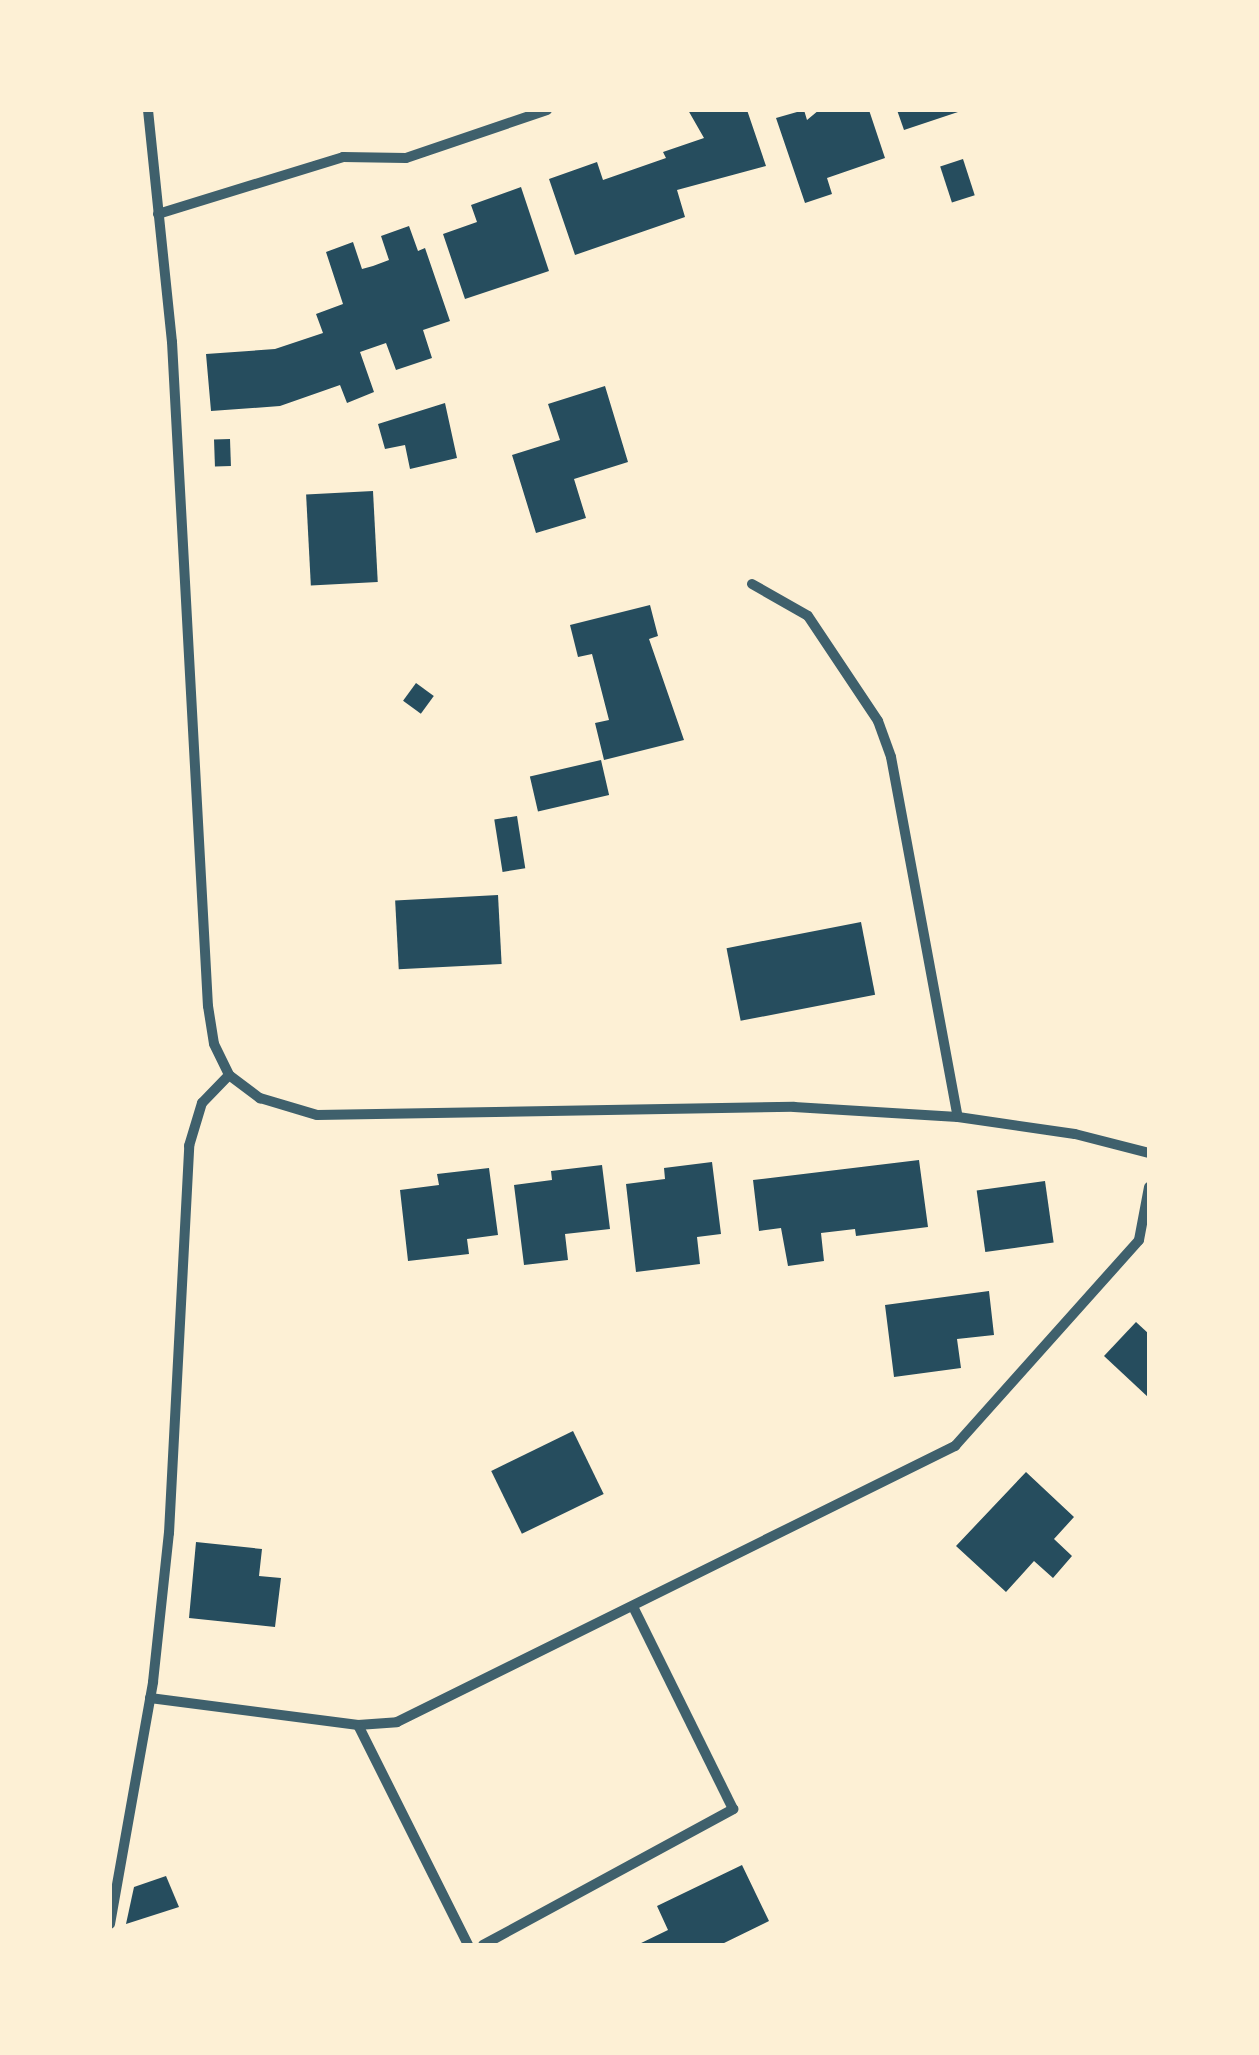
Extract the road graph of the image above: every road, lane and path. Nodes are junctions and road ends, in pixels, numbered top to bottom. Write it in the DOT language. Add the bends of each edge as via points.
graph roads {
  1 [pos="148,110"];
  2 [pos="547,110"];
  3 [pos="158,214"];
  4 [pos="752,584"];
  5 [pos="229,1075"];
  6 [pos="958,1117"];
  7 [pos="1149,1152"];
  8 [pos="1149,1187"];
  9 [pos="634,1609"];
  10 [pos="150,1698"];
  11 [pos="358,1725"];
  12 [pos="110,1924"];
  13 [pos="468,1945"];
  14 [pos="483,1945"];
  1 -- 3 [label="street"];
  2 -- 3 [label="street" via="406,158 344,157"];
  3 -- 5 [label="street" via="174,380 208,1006 214,1044"];
  4 -- 6 [label="street" via="808,616 878,721 891,757"];
  5 -- 6 [label="street" via="273,1104 317,1115 794,1107"];
  5 -- 10 [label="street" via="202,1103 189,1146 169,1533"];
  6 -- 7 [label="street"];
  8 -- 9 [label="street" via="1139,1240 955,1446"];
  9 -- 11 [label="street" via="397,1722"];
  9 -- 14 [label="street" via="733,1809"];
  10 -- 11 [label="street"];
  10 -- 12 [label="street"];
  11 -- 13 [label="street"];
}
